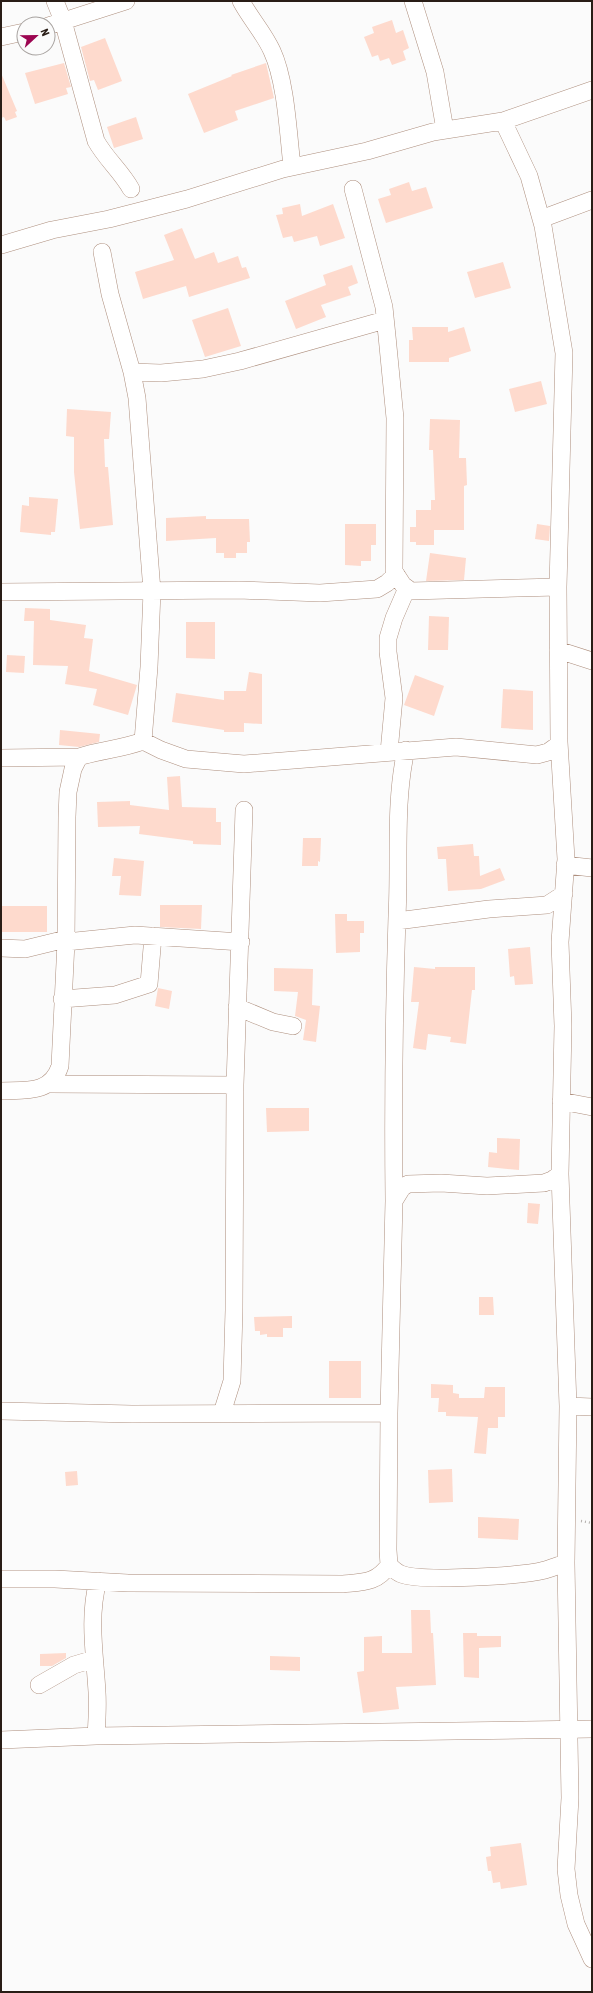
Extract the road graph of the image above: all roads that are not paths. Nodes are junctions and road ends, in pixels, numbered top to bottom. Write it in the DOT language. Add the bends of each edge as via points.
graph roads {
  1 [pos="55,1"];
  2 [pos="126,1"];
  3 [pos="240,1"];
  4 [pos="413,1"];
  5 [pos="55,16"];
  6 [pos="56,23"];
  7 [pos="56,26"];
  8 [pos="16,34"];
  9 [pos="1,37"];
  10 [pos="592,90"];
  11 [pos="503,121"];
  12 [pos="445,130"];
  13 [pos="292,166"];
  14 [pos="131,189"];
  15 [pos="354,189"];
  16 [pos="592,200"];
  17 [pos="541,219"];
  18 [pos="1,245"];
  19 [pos="102,252"];
  20 [pos="385,320"];
  21 [pos="132,372"];
  22 [pos="396,574"];
  23 [pos="558,587"];
  24 [pos="407,588"];
  25 [pos="152,591"];
  26 [pos="1,592"];
  27 [pos="558,650"];
  28 [pos="592,661"];
  29 [pos="143,741"];
  30 [pos="559,744"];
  31 [pos="406,750"];
  32 [pos="389,752"];
  33 [pos="1,758"];
  34 [pos="79,758"];
  35 [pos="244,810"];
  36 [pos="566,865"];
  37 [pos="592,868"];
  38 [pos="564,894"];
  39 [pos="397,921"];
  40 [pos="153,936"];
  41 [pos="66,940"];
  42 [pos="241,942"];
  43 [pos="1,948"];
  44 [pos="62,1000"];
  45 [pos="237,1007"];
  46 [pos="293,1026"];
  47 [pos="50,1084"];
  48 [pos="235,1085"];
  49 [pos="1,1091"];
  50 [pos="561,1101"];
  51 [pos="592,1107"];
  52 [pos="560,1174"];
  53 [pos="394,1201"];
  54 [pos="568,1406"];
  55 [pos="592,1407"];
  56 [pos="1,1411"];
  57 [pos="222,1413"];
  58 [pos="389,1413"];
  59 [pos="566,1563"];
  60 [pos="389,1565"];
  61 [pos="1,1580"];
  62 [pos="98,1581"];
  63 [pos="94,1659"];
  64 [pos="39,1685"];
  65 [pos="592,1729"];
  66 [pos="568,1730"];
  67 [pos="96,1736"];
  68 [pos="1,1740"];
  69 [pos="592,1959"];
  1 -- 5 [label="street"];
  2 -- 6 [label="street"];
  3 -- 13 [label="street" via="266,39 278,67 286,109"];
  4 -- 12 [label="street" via="435,72"];
  7 -- 14 [label="street" via="96,141 103,154"];
  8 -- 9 [label="street"];
  10 -- 11 [label="street"];
  11 -- 12 [label="street"];
  11 -- 17 [label="street" via="529,176"];
  12 -- 13 [label="street" via="367,151"];
  13 -- 18 [label="street" via="187,199 52,230"];
  15 -- 20 [label="street"];
  16 -- 17 [label="street"];
  17 -- 23 [label="street" via="564,352"];
  19 -- 21 [label="street" via="110,294"];
  20 -- 21 [label="street" via="203,369 161,373"];
  20 -- 22 [label="street" via="395,418"];
  21 -- 25 [label="street" via="137,398"];
  22 -- 24 [label="street"];
  22 -- 25 [label="street" via="387,583 368,591"];
  23 -- 24 [label="street" via="411,591"];
  23 -- 27 [label="street"];
  24 -- 32 [label="street" via="388,638 394,698"];
  25 -- 26 [label="street"];
  25 -- 29 [label="street"];
  27 -- 28 [label="street"];
  27 -- 30 [label="street"];
  29 -- 32 [label="street" via="186,759 244,764"];
  29 -- 34 [label="street"];
  30 -- 31 [label="street" via="548,752 537,755 456,747"];
  30 -- 36 [label="street"];
  31 -- 32 [label="street"];
  31 -- 39 [label="street" via="400,775"];
  33 -- 34 [label="street"];
  34 -- 41 [label="street" via="73,769 68,792"];
  35 -- 42 [label="street"];
  36 -- 37 [label="street"];
  36 -- 38 [label="street"];
  38 -- 39 [label="street" via="547,905 489,909"];
  38 -- 50 [label="street" via="560,942 563,1026"];
  39 -- 53 [label="street" via="393,1081"];
  40 -- 41 [label="street"];
  40 -- 42 [label="street"];
  40 -- 44 [label="street" via="149,984 115,995"];
  41 -- 43 [label="street" via="24,949"];
  41 -- 44 [label="street"];
  42 -- 45 [label="street"];
  44 -- 47 [label="street" via="60,1066 57,1076"];
  45 -- 46 [label="street" via="273,1022"];
  45 -- 48 [label="street"];
  47 -- 48 [label="street"];
  47 -- 49 [label="street" via="28,1090"];
  48 -- 57 [label="street" via="232,1381"];
  50 -- 51 [label="street"];
  50 -- 52 [label="street"];
  52 -- 53 [label="street" via="544,1183 487,1186 408,1184 402,1188"];
  52 -- 54 [label="street"];
  53 -- 58 [label="street"];
  54 -- 55 [label="street"];
  54 -- 59 [label="street"];
  56 -- 57 [label="street"];
  57 -- 58 [label="street"];
  58 -- 60 [label="street"];
  59 -- 60 [label="street" via="530,1573 456,1578 402,1575"];
  59 -- 66 [label="street"];
  60 -- 62 [label="street" via="382,1575 365,1582 343,1584"];
  61 -- 62 [label="street"];
  62 -- 63 [label="street" via="93,1608"];
  63 -- 64 [label="street" via="74,1665"];
  63 -- 67 [label="street" via="97,1694"];
  65 -- 66 [label="street"];
  66 -- 67 [label="street"];
  66 -- 69 [label="street" via="570,1798 566,1869 576,1924"];
  67 -- 68 [label="street"];
}
